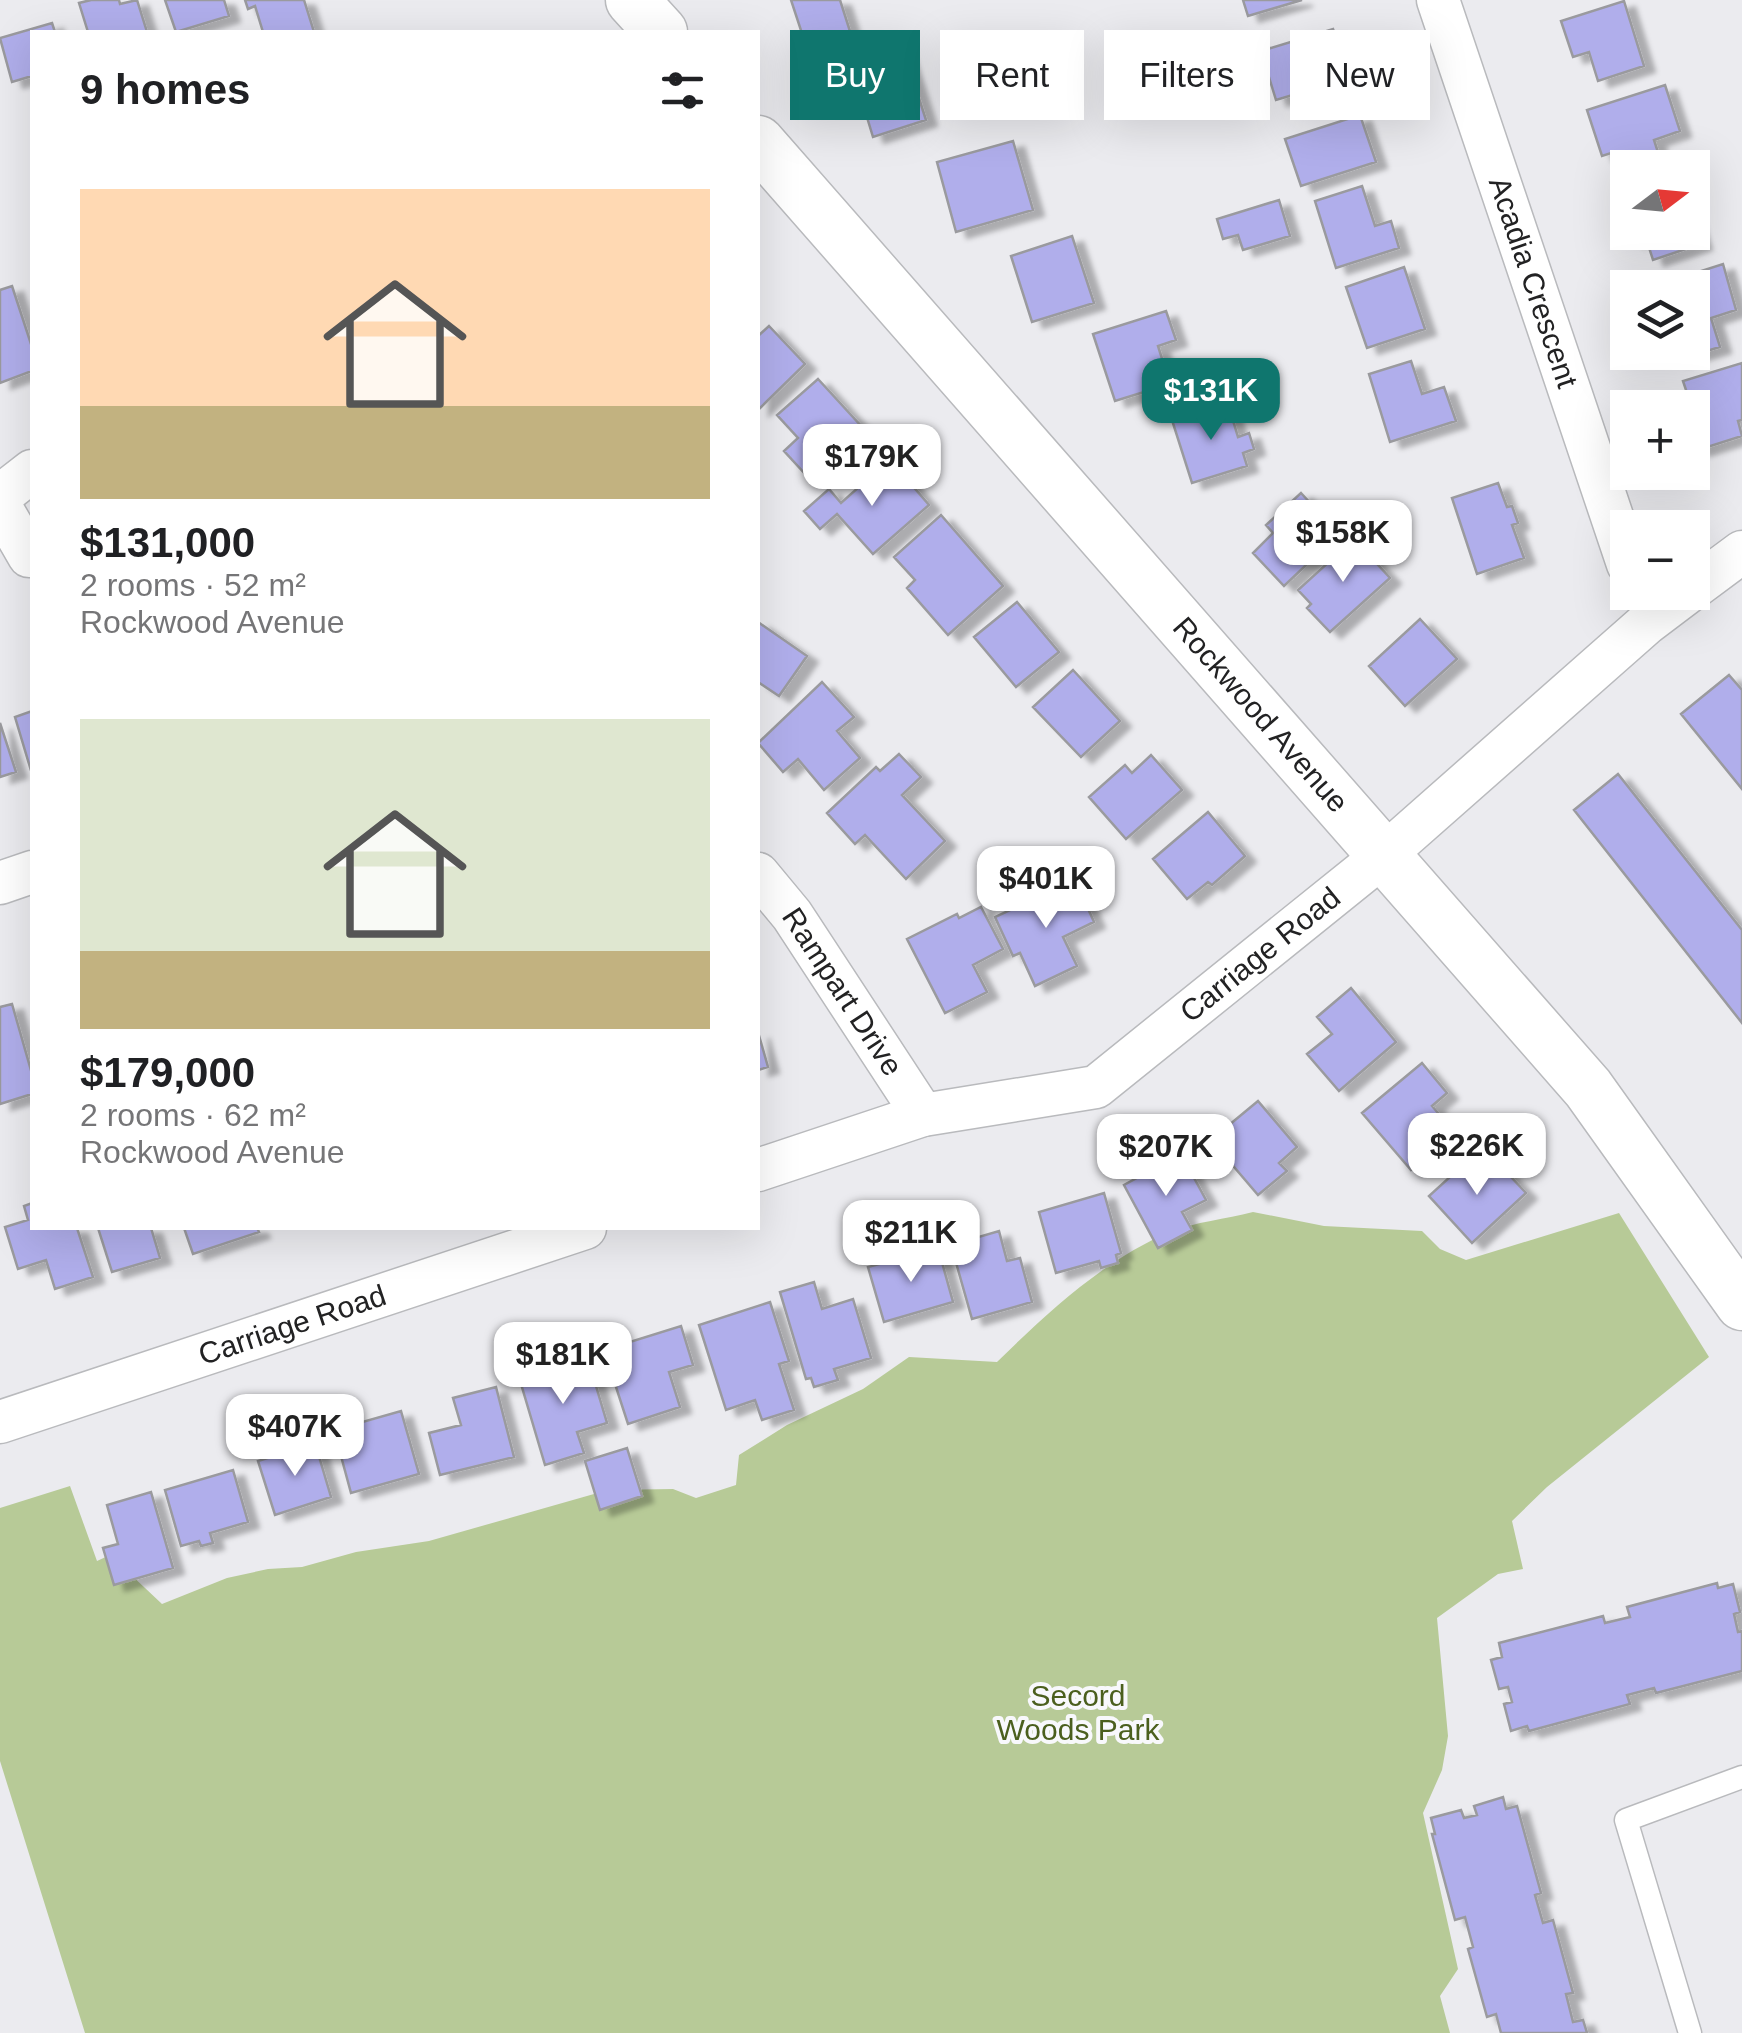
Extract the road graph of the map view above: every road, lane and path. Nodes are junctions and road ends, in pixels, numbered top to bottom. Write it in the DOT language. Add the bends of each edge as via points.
graph roads {
  1 [pos="632,0"];
  2 [pos="1438,0"];
  3 [pos="659,30"];
  4 [pos="760,144"];
  5 [pos="30,473"];
  6 [pos="0,496"];
  7 [pos="0,506"];
  8 [pos="1610,511"];
  9 [pos="1741,554"];
  10 [pos="30,556"];
  11 [pos="1710,576"];
  12 [pos="1640,610"];
  13 [pos="1384,855"];
  14 [pos="30,873"];
  15 [pos="760,876"];
  16 [pos="0,883"];
  17 [pos="922,1116"];
  18 [pos="760,1169"];
  19 [pos="579,1230"];
  20 [pos="1742,1304"];
  21 [pos="0,1422"];
  22 [pos="1742,1777"];
  23 [pos="1690,2033"];
  1 -- 3 [label="street"];
  2 -- 8 [label="street, Acadia Crescent"];
  4 -- 13 [label="street, Rockwood Avenue"];
  5 -- 6 [label="street"];
  7 -- 10 [label="street"];
  9 -- 11 [label="street, Carriage Road"];
  12 -- 13 [label="street, Carriage Road"];
  13 -- 17 [label="street, Carriage Road" via="1096,1088"];
  13 -- 20 [label="street, Rockwood Avenue" via="1588,1088"];
  14 -- 16 [label="street"];
  15 -- 17 [label="street, Rampart Drive"];
  17 -- 18 [label="street, Carriage Road"];
  19 -- 21 [label="street, Carriage Road"];
  22 -- 23 [label="lane" via="1626,1820"];
}
